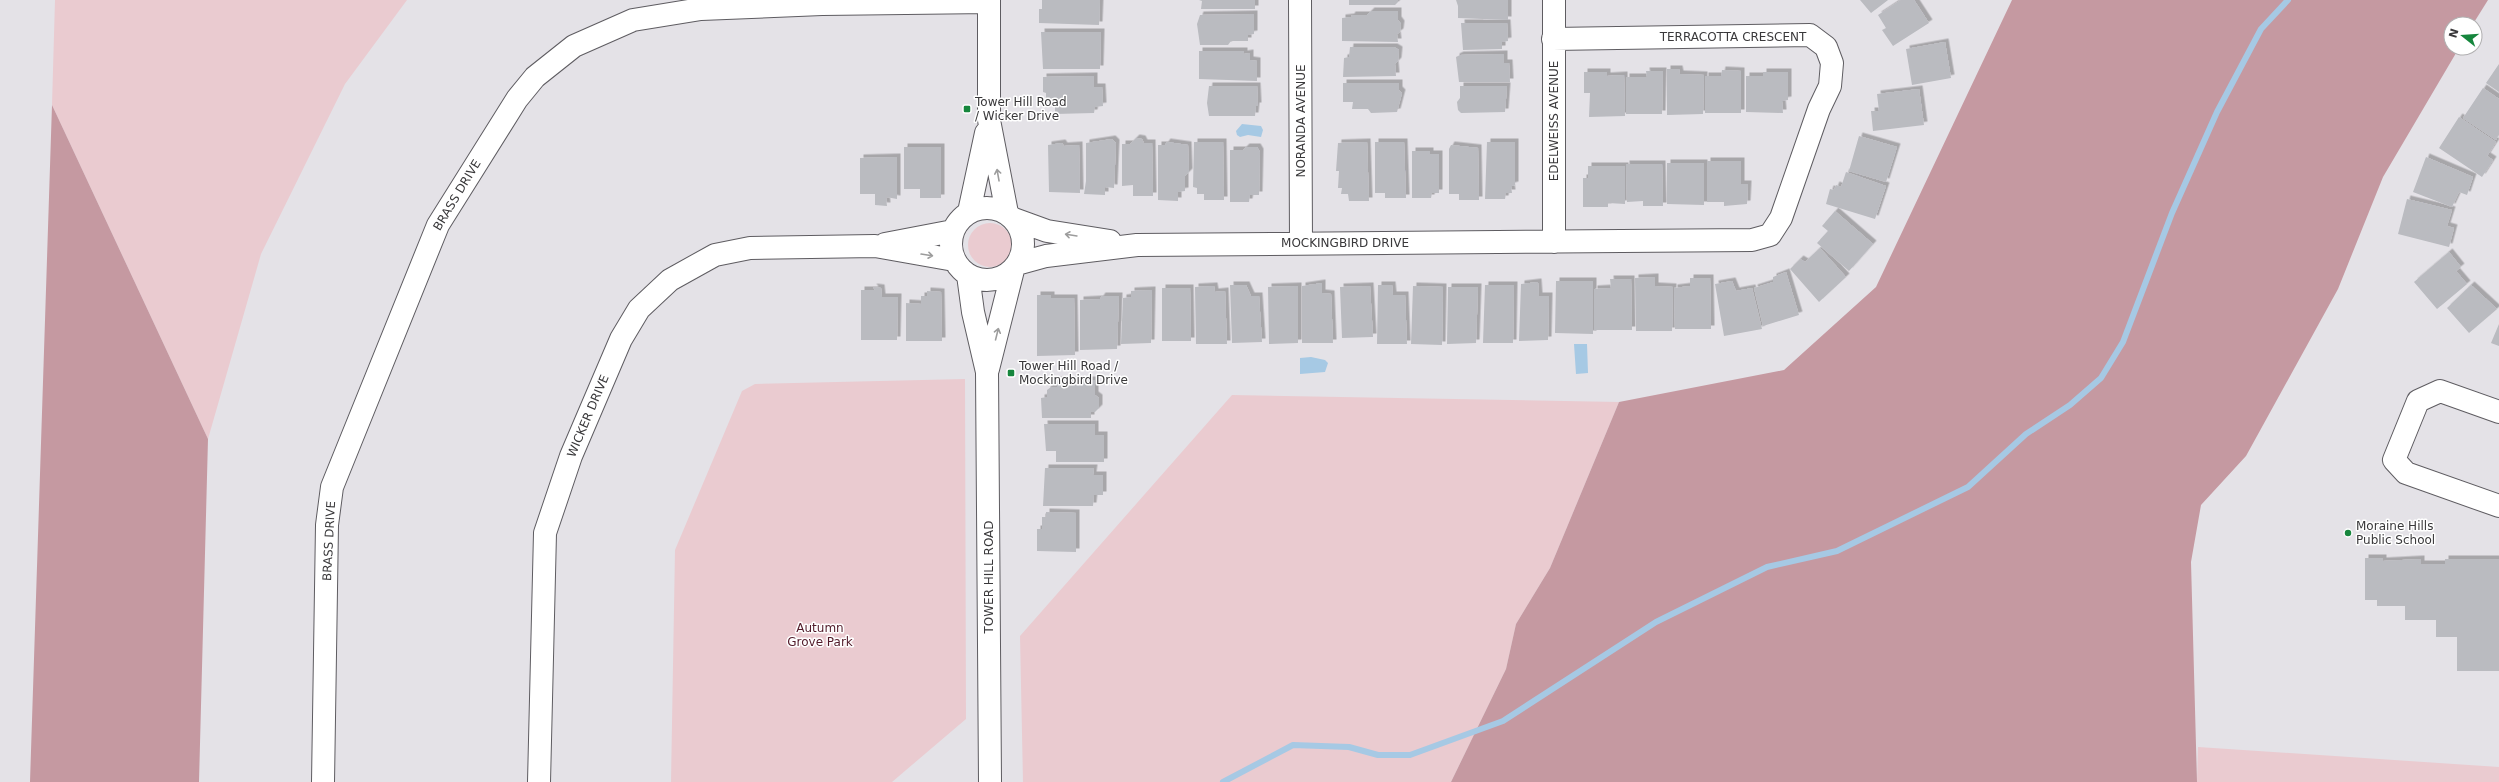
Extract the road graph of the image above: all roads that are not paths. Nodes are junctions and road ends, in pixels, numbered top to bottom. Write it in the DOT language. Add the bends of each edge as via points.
graph roads {
  1 [pos="1300,0"];
  2 [pos="1554,0"];
  3 [pos="989,1"];
  4 [pos="1554,39"];
  5 [pos="989,120"];
  6 [pos="969,212"];
  7 [pos="1011,216"];
  8 [pos="952,231"];
  9 [pos="1554,242"];
  10 [pos="1301,243"];
  11 [pos="1137,245"];
  12 [pos="874,246"];
  13 [pos="954,260"];
  14 [pos="1015,267"];
  15 [pos="968,275"];
  16 [pos="987,372"];
  17 [pos="2499,412"];
  18 [pos="2499,506"];
  19 [pos="324,782"];
  20 [pos="539,782"];
  21 [pos="990,782"];
  1 -- 10 [label="street, NORANDA AVENUE"];
  2 -- 4 [label="street, EDELWEISS AVENUE"];
  3 -- 5 [label="street"];
  3 -- 19 [label="street, BRASS DRIVE" via="755,6 701,9 633,20 574,46 535,77 517,99 438,225 332,487 327,525"];
  4 -- 9 [label="street, EDELWEISS AVENUE"];
  4 -- 9 [label="street, TERRACOTTA CRESCENT" via="1810,35 1826,47 1832,63 1830,86 1819,109 1781,218 1770,235 1752,240"];
  5 -- 6 [label="street"];
  7 -- 5 [label="street, one-way"];
  6 -- 7 [label="street" via="992,207"];
  6 -- 8 [label="street"];
  11 -- 7 [label="street, MOCKINGBIRD DRIVE, one-way" via="1047,231"];
  7 -- 14 [label="street" via="1021,229 1024,241 1022,253"];
  8 -- 12 [label="street, WICKER DRIVE"];
  8 -- 13 [label="street"];
  9 -- 10 [label="street, MOCKINGBIRD DRIVE"];
  10 -- 11 [label="street, MOCKINGBIRD DRIVE"];
  11 -- 14 [label="street, MOCKINGBIRD DRIVE" via="1046,256"];
  12 -- 13 [label="street, WICKER DRIVE, one-way"];
  12 -- 20 [label="street, WICKER DRIVE" via="750,248 715,255 670,280 639,309 621,339 588,415 545,534"];
  13 -- 15 [label="street"];
  14 -- 15 [label="street" via="992,280 980,280"];
  16 -- 14 [label="street, TOWER HILL ROAD, one-way"];
  15 -- 16 [label="street, TOWER HILL ROAD"];
  16 -- 21 [label="street, TOWER HILL ROAD"];
  17 -- 18 [label="street" via="2440,391 2418,401 2394,460 2406,473"];
}
